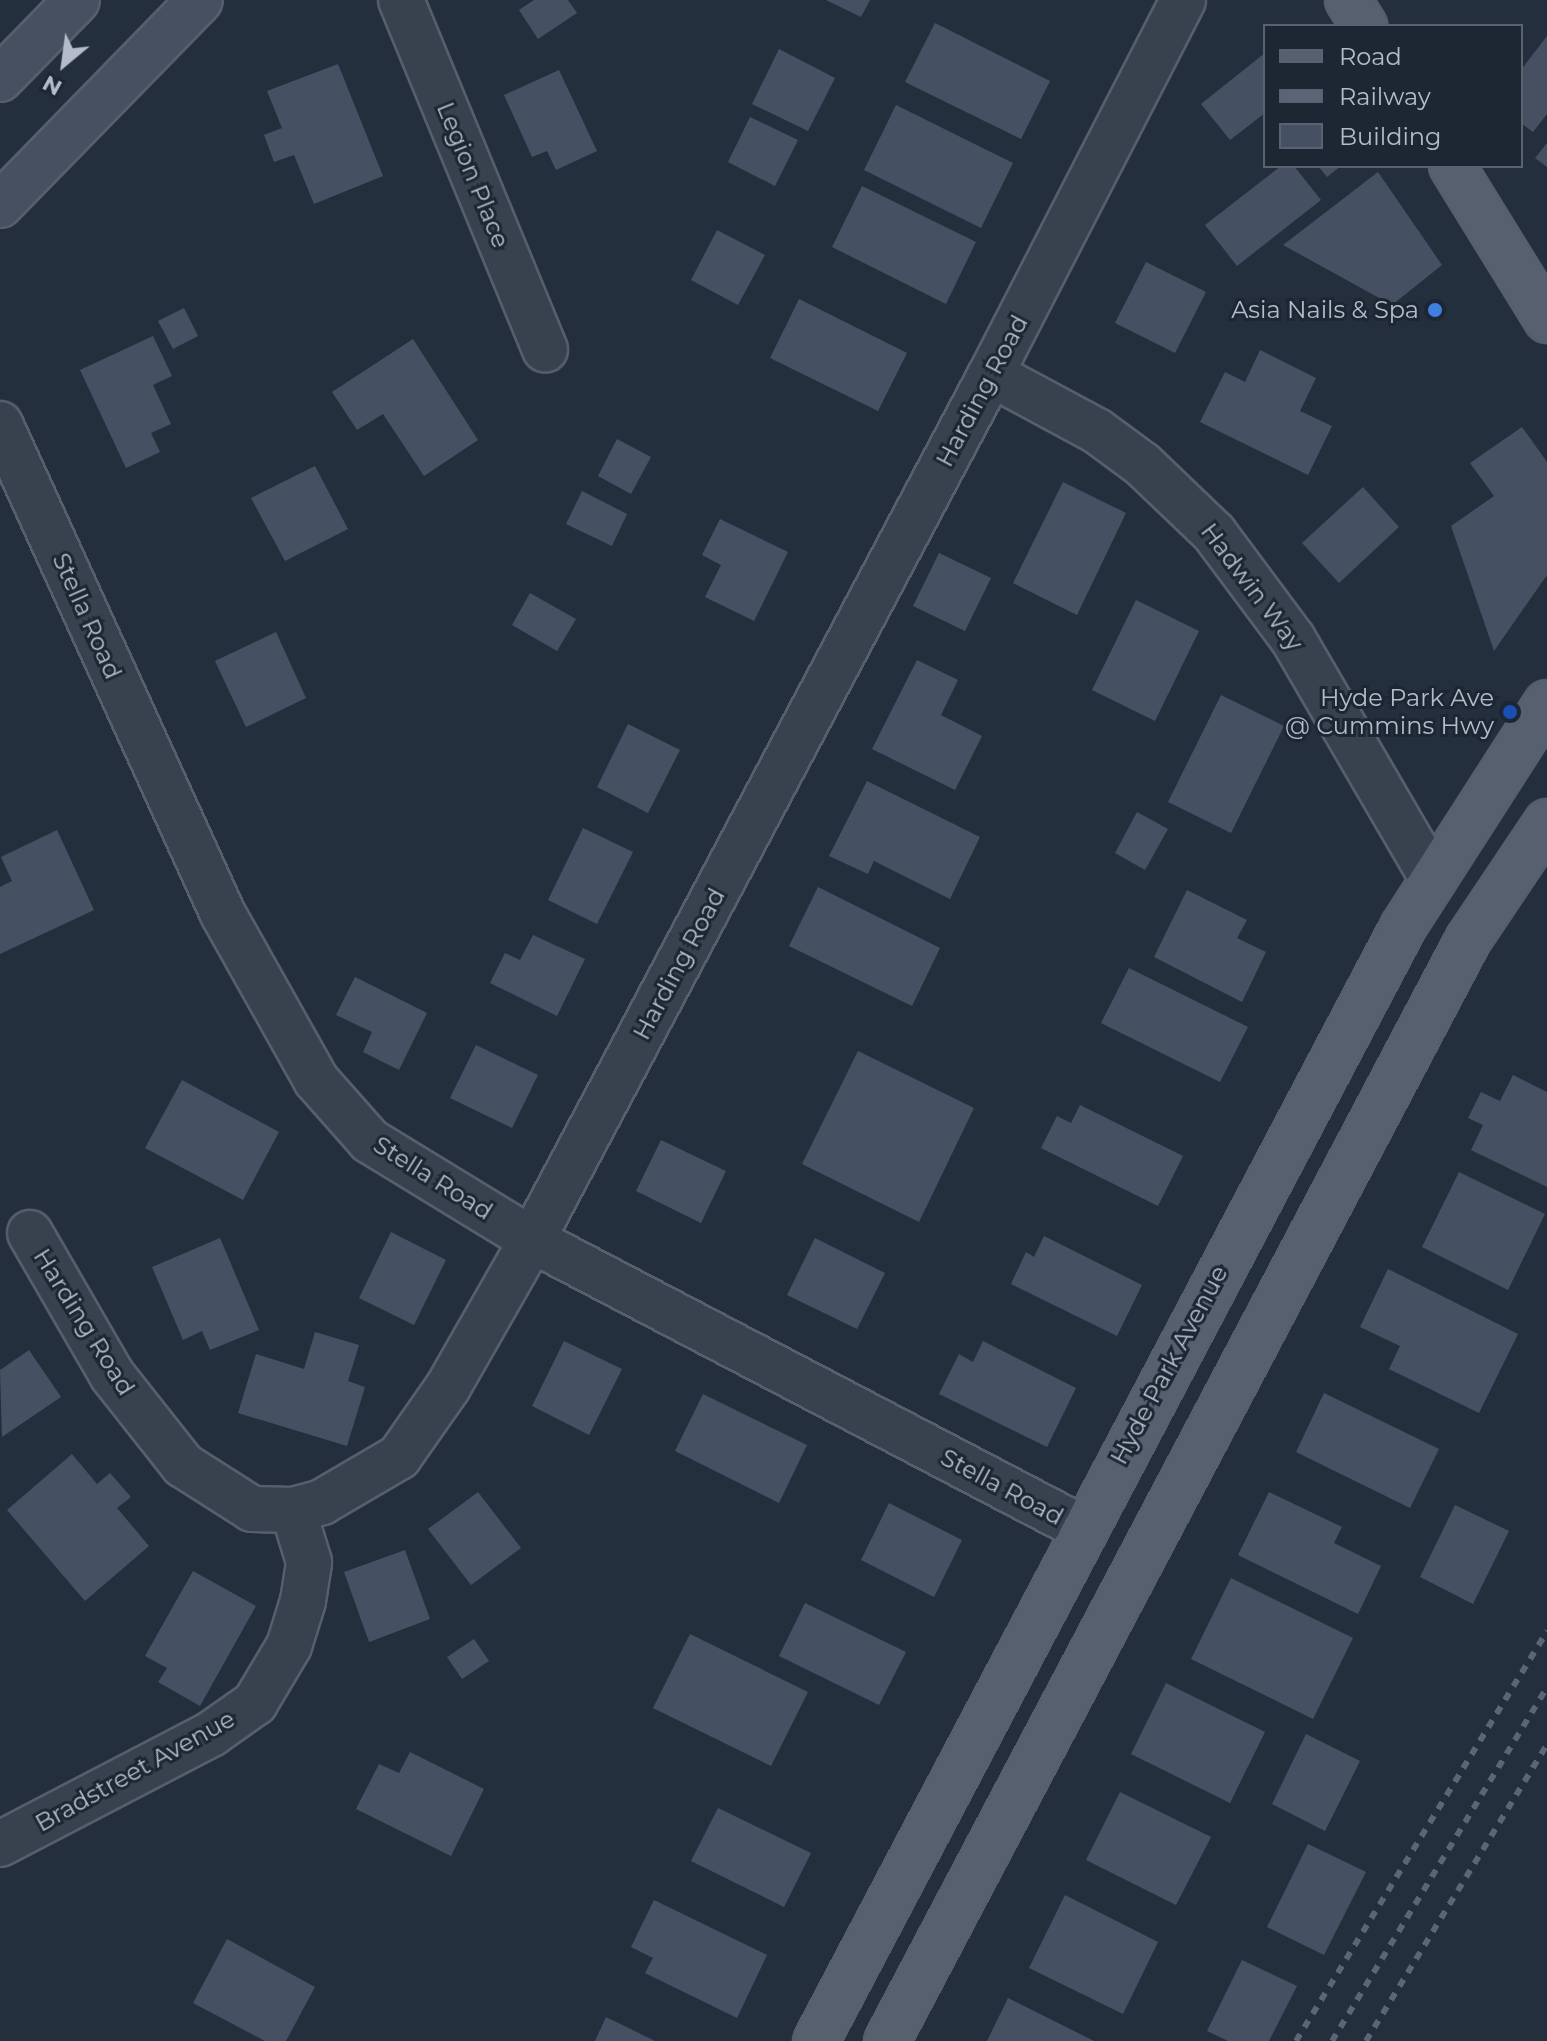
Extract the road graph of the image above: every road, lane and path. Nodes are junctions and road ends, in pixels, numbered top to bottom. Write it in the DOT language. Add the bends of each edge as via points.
graph roads {
  1 [pos="77,0"];
  2 [pos="200,0"];
  3 [pos="401,0"];
  4 [pos="1183,0"];
  5 [pos="1348,0"];
  6 [pos="1363,24"];
  7 [pos="0,79"];
  8 [pos="1453,168"];
  9 [pos="0,205"];
  10 [pos="1547,320"];
  11 [pos="545,350"];
  12 [pos="991,374"];
  13 [pos="0,424"];
  14 [pos="1547,703"];
  15 [pos="1547,822"];
  16 [pos="1432,878"];
  17 [pos="30,1233"];
  18 [pos="532,1240"];
  19 [pos="293,1510"];
  20 [pos="1082,1528"];
  21 [pos="1141,1556"];
  22 [pos="0,1844"];
  23 [pos="816,2041"];
  24 [pos="887,2041"];
  1 -- 7 [label="main road"];
  2 -- 9 [label="main road"];
  3 -- 11 [label="street, Legion Place"];
  4 -- 12 [label="street, Harding Road"];
  5 -- 6 [label="main road"];
  8 -- 10 [label="main road"];
  12 -- 16 [label="street, Hadwin Way" via="1097,431 1142,464 1214,533 1293,639"];
  12 -- 18 [label="street, Harding Road"];
  13 -- 18 [label="street, Stella Road" via="223,914 316,1080 370,1141"];
  14 -- 16 [label="main road, Hyde Park Avenue"];
  15 -- 21 [label="main road" via="1468,940"];
  16 -- 20 [label="main road, Hyde Park Avenue"];
  17 -- 19 [label="street, Harding Road" via="112,1375 183,1465 252,1509"];
  18 -- 19 [label="street, Harding Road" via="448,1387 399,1457 322,1502"];
  18 -- 20 [label="street, Stella Road"];
  19 -- 22 [label="street, Bradstreet Avenue" via="309,1562 303,1601 289,1646 255,1703 211,1734"];
  20 -- 21 [label="main road"];
  20 -- 23 [label="main road, Hyde Park Avenue"];
  21 -- 24 [label="main road"];
}
